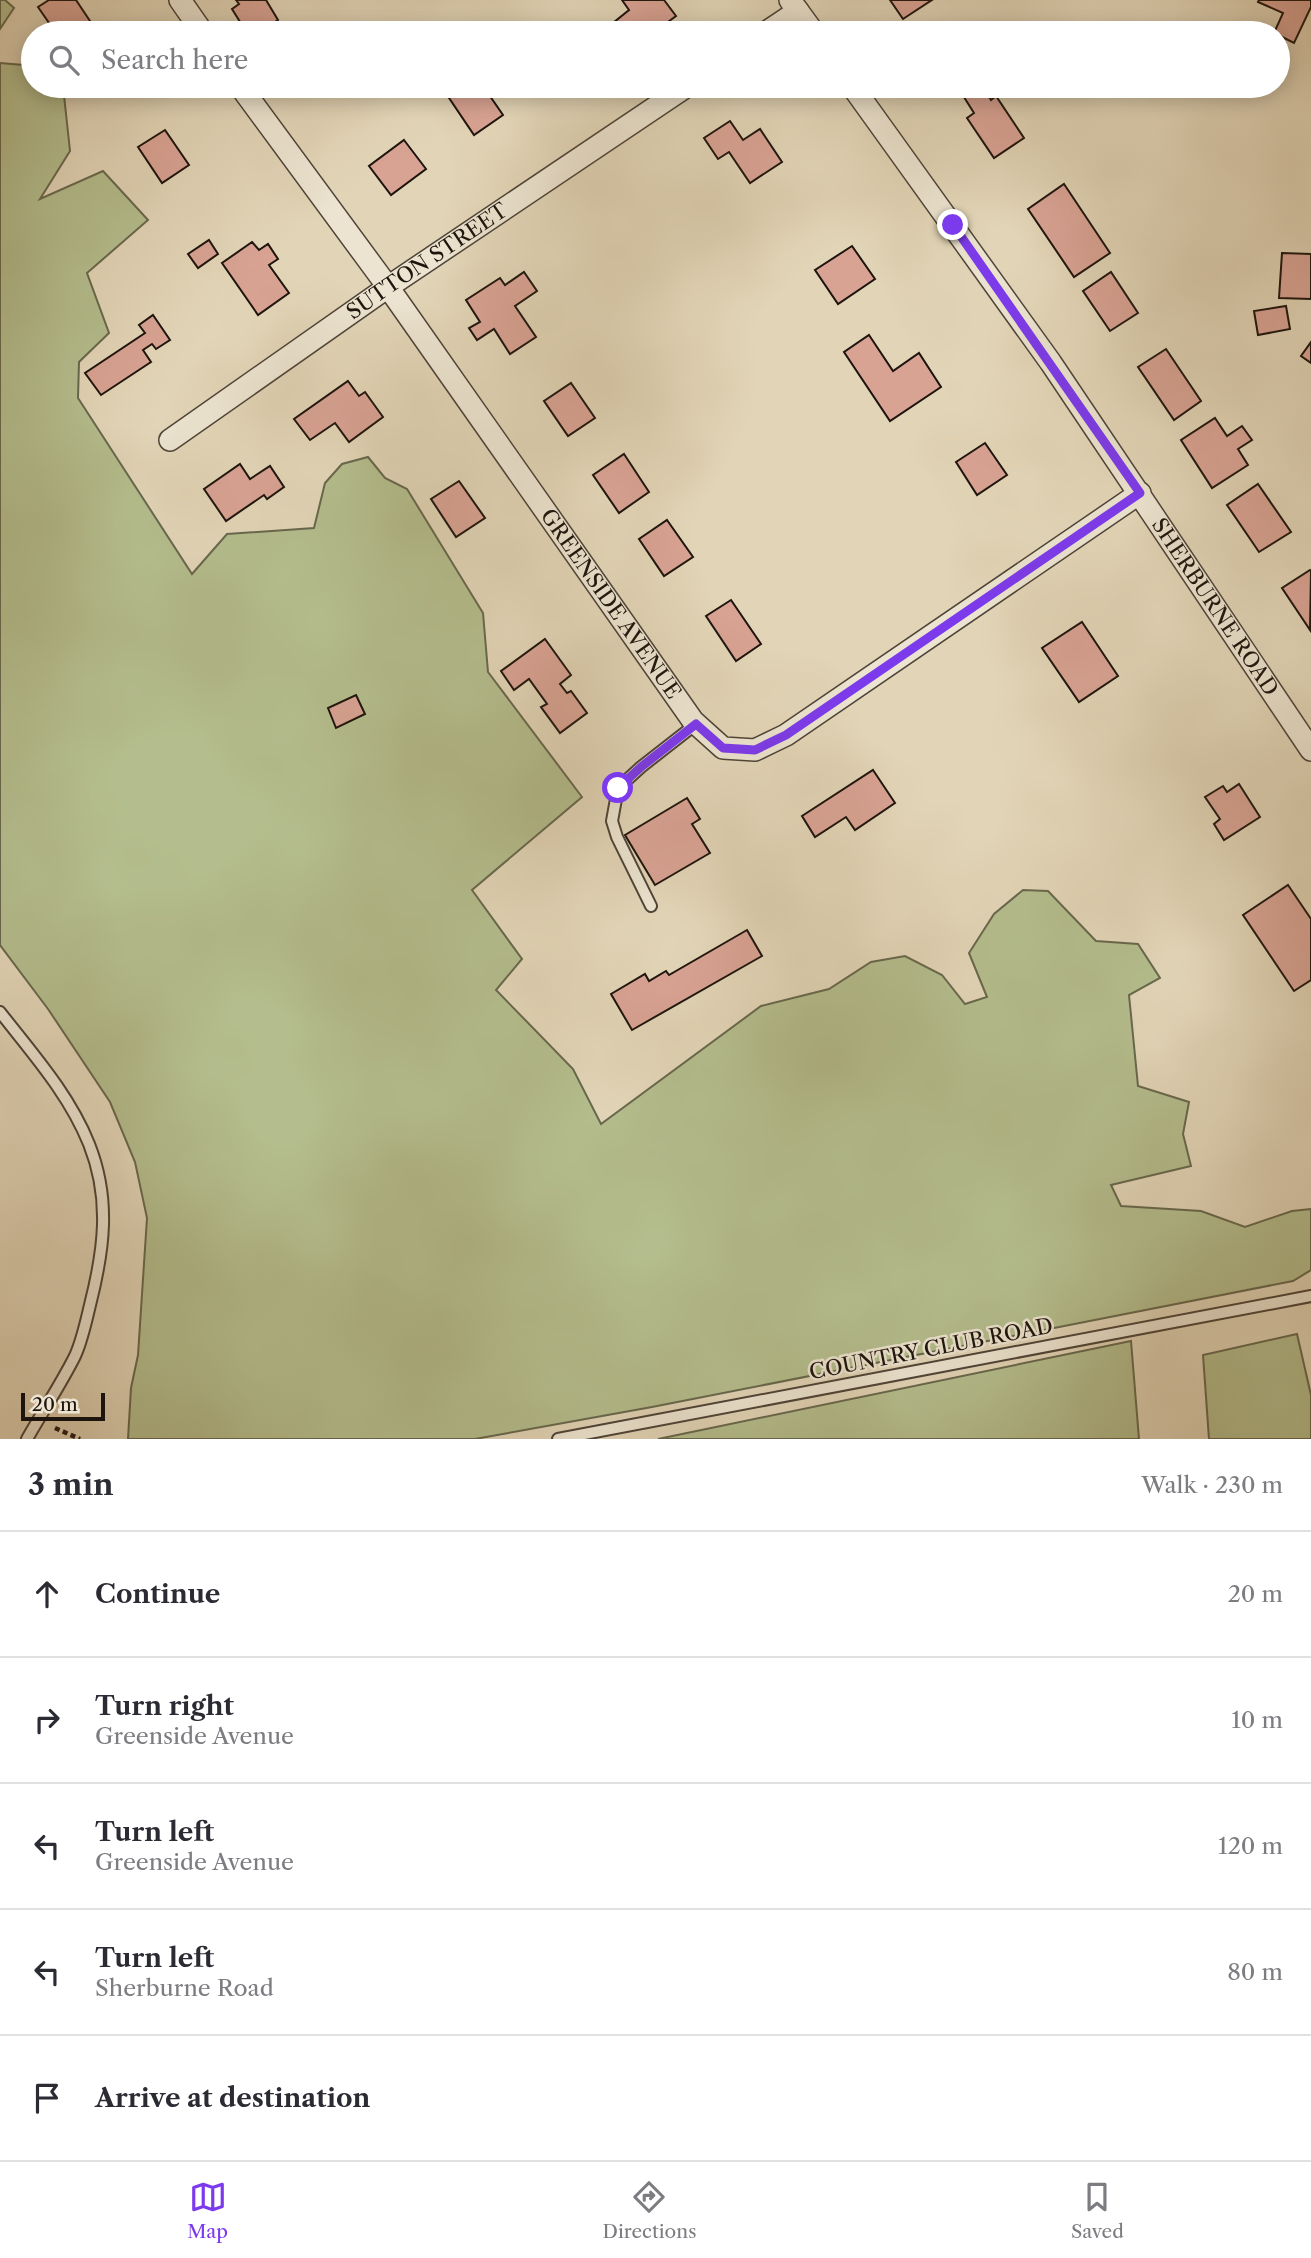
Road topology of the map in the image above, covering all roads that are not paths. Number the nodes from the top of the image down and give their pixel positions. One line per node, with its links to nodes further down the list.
1 (180, 0): 3 (street)
2 (794, 6): 4 (street); 5 (street)
3 (195, 21)
4 (778, 21)
5 (805, 21)
6 (249, 98): 9 (street, GREENSIDE AVENUE)
7 (669, 98): 9 (street, SUTTON STREET)
8 (861, 98): 11 (street, SHERBURNE ROAD)
9 (388, 287): 10 (street, SUTTON STREET); 12 (street, GREENSIDE AVENUE)
10 (170, 440)
11 (1140, 493): 12 (street, GREENSIDE AVENUE); 13 (street, SHERBURNE ROAD)
12 (696, 724): 14 (lane)
13 (1311, 750)
14 (651, 906)
15 (0, 1012): 17 (lane)
16 (1311, 1296): 18 (lane, COUNTRY CLUB ROAD)
17 (27, 1439)
18 (558, 1439)

